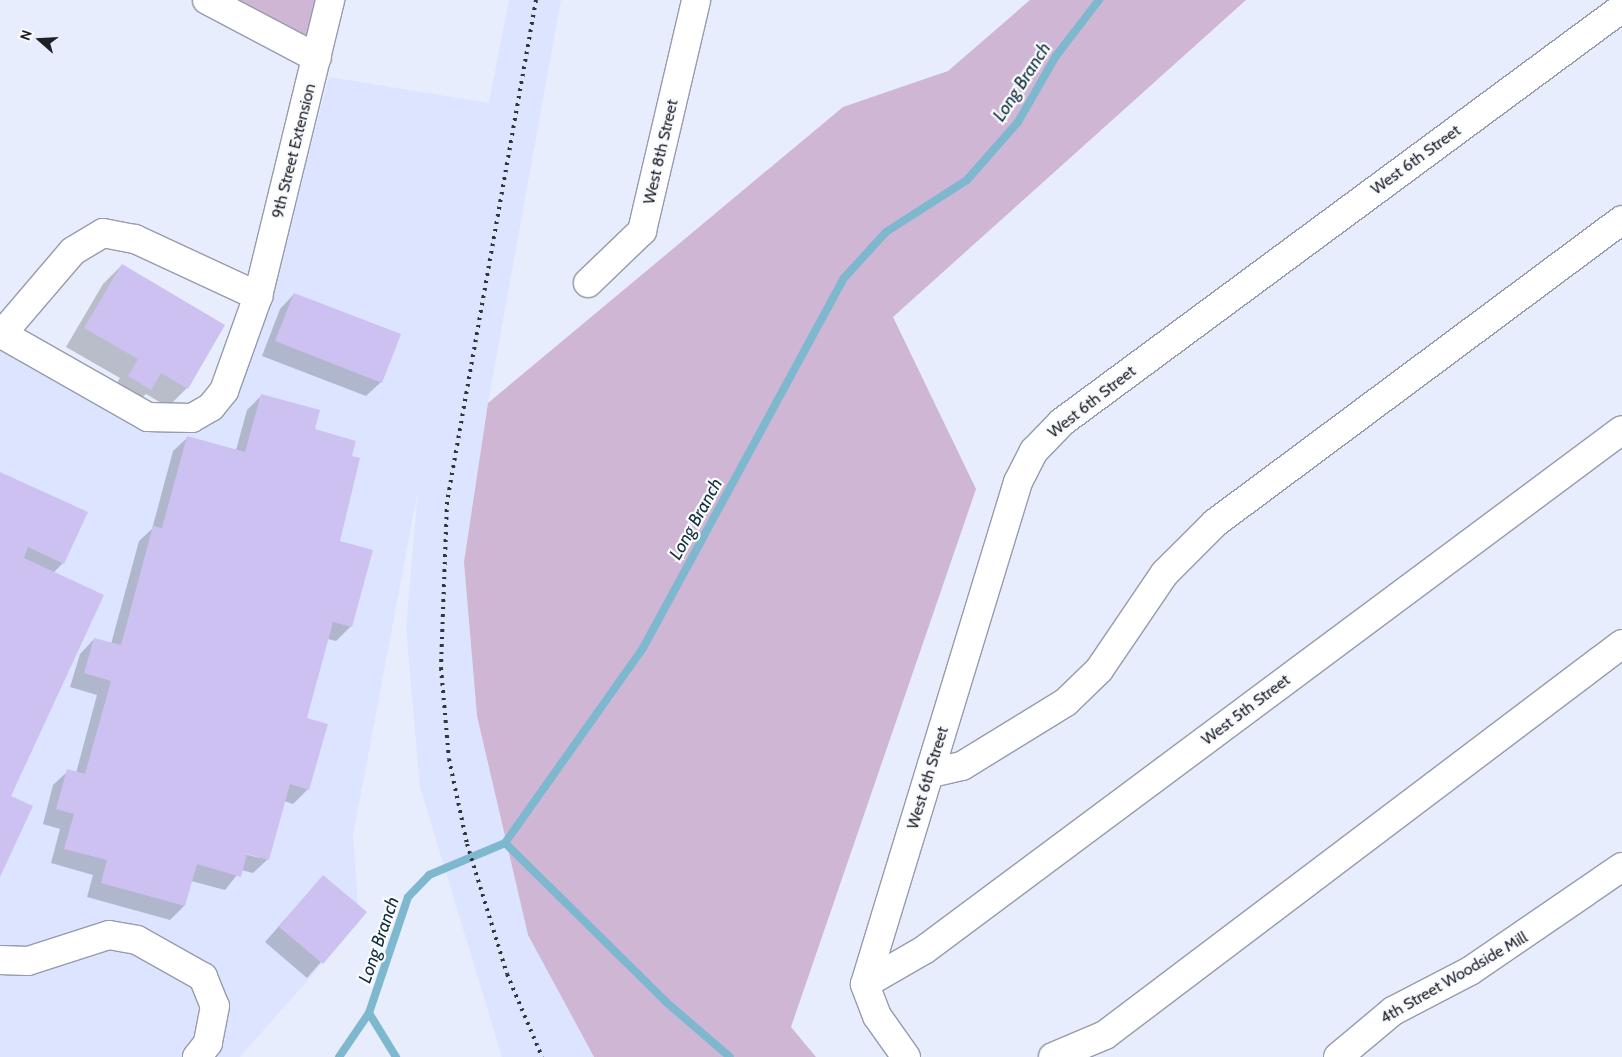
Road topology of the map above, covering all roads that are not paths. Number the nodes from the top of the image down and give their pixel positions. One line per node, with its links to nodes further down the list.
1 (207, 0): 5 (street)
2 (330, 0): 5 (street, 9th Street Extension)
3 (696, 0): 7 (street, West 8th Street)
4 (1622, 8): 12 (street, West 6th Street)
5 (317, 58): 8 (street, 9th Street Extension)
6 (1622, 220): 12 (street)
7 (588, 283)
8 (258, 296): 9 (street); 9 (street, 9th Street Extension)
9 (1, 334)
10 (1622, 430): 15 (street, West 5th Street)
11 (1622, 644): 19 (street)
12 (931, 772): 15 (street, West 6th Street)
13 (1622, 867): 16 (street, 4th Street Woodside Mill)
14 (0, 960): 17 (street)
15 (865, 984): 18 (street)
16 (1352, 1051)
17 (197, 1057)
18 (906, 1057)
19 (1053, 1057)

